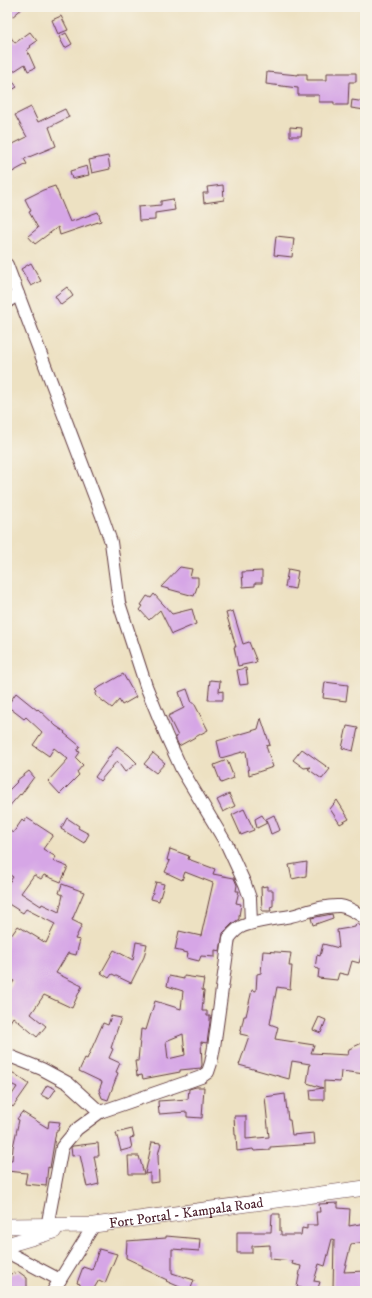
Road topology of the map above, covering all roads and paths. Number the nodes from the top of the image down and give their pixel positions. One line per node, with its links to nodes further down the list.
1 (7, 265): 2 (street)
2 (18, 294): 3 (street); 5 (street)
3 (7, 302)
4 (365, 918): 5 (street)
5 (251, 923): 7 (street)
6 (7, 1056): 7 (street)
7 (100, 1112): 12 (street)
8 (365, 1188): 10 (main road, Fort Portal - Kampala Road)
9 (72, 1225): 10 (main road, Fort Portal - Kampala Road); 12 (main road, Fort Portal - Kampala Road); 13 (main road)
10 (94, 1225): 15 (street)
11 (7, 1226): 12 (main road, Fort Portal - Kampala Road)
12 (47, 1227)
13 (7, 1245)
14 (7, 1252): 15 (street)
15 (60, 1280): 16 (street)
16 (54, 1291)

